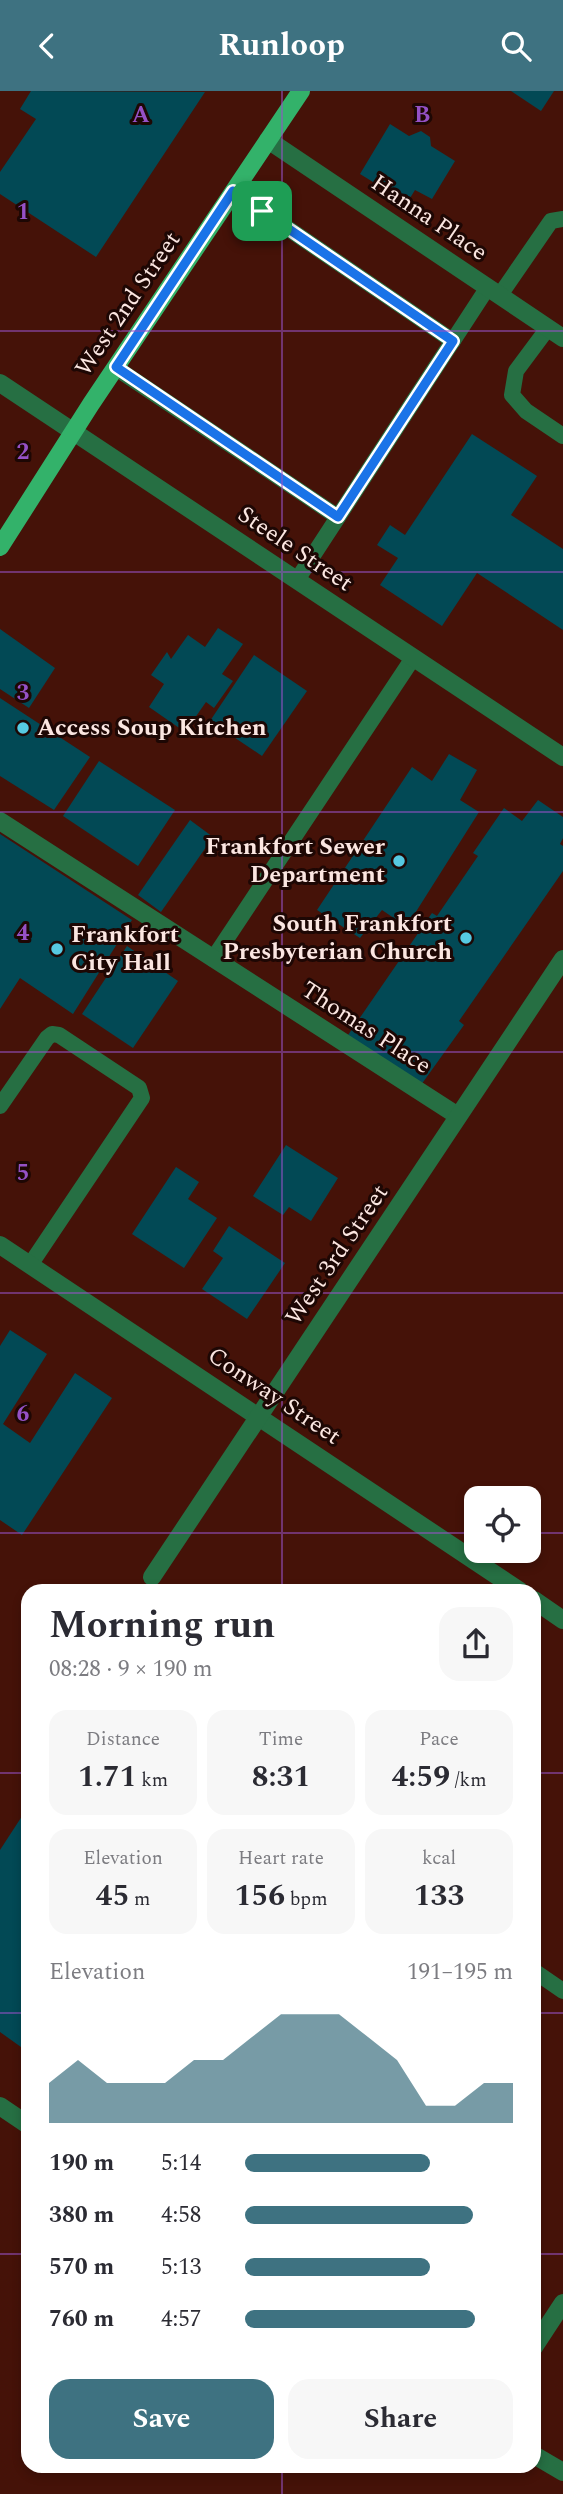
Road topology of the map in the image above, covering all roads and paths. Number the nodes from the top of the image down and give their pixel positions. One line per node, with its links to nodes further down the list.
1 (301, 91): 2 (main road, West 2nd Street)
2 (268, 140): 3 (main road, West 2nd Street); 5 (street, Hanna Place)
3 (233, 191): 7 (lane); 8 (main road, West 2nd Street)
4 (563, 219): 5 (lane)
5 (494, 291): 6 (street, Hanna Place); 7 (lane)
6 (555, 333): 11 (lane)
7 (453, 341): 12 (lane)
8 (116, 367): 10 (main road, West 2nd Street); 12 (lane)
9 (0, 383): 10 (street, Steele Street)
10 (73, 431): 13 (main road, West 2nd Street); 14 (street, Steele Street)
11 (563, 436)
12 (338, 517): 14 (lane)
13 (0, 547)
14 (297, 580): 15 (street, Steele Street)
15 (413, 658): 16 (street, Steele Street); 18 (lane)
16 (563, 757)
17 (0, 821): 18 (street, Thomas Place)
18 (214, 959): 21 (street, Thomas Place)
19 (563, 959): 21 (street, West 3rd Street)
20 (0, 1106): 23 (lane)
21 (458, 1117): 24 (street, West 3rd Street)
22 (0, 1245): 23 (street, Conway Street)
23 (30, 1265): 24 (street, Conway Street)
24 (260, 1416): 25 (street, West 3rd Street); 26 (street, Conway Street)
25 (149, 1584)
26 (510, 1584)
27 (541, 1605): 28 (street)
28 (563, 1620)
29 (541, 1976): 30 (lane)
30 (563, 1990)
31 (0, 2106): 32 (street)
32 (21, 2120)
33 (563, 2303): 34 (street)
34 (541, 2336)
35 (541, 2459): 36 (street)
36 (563, 2472)

